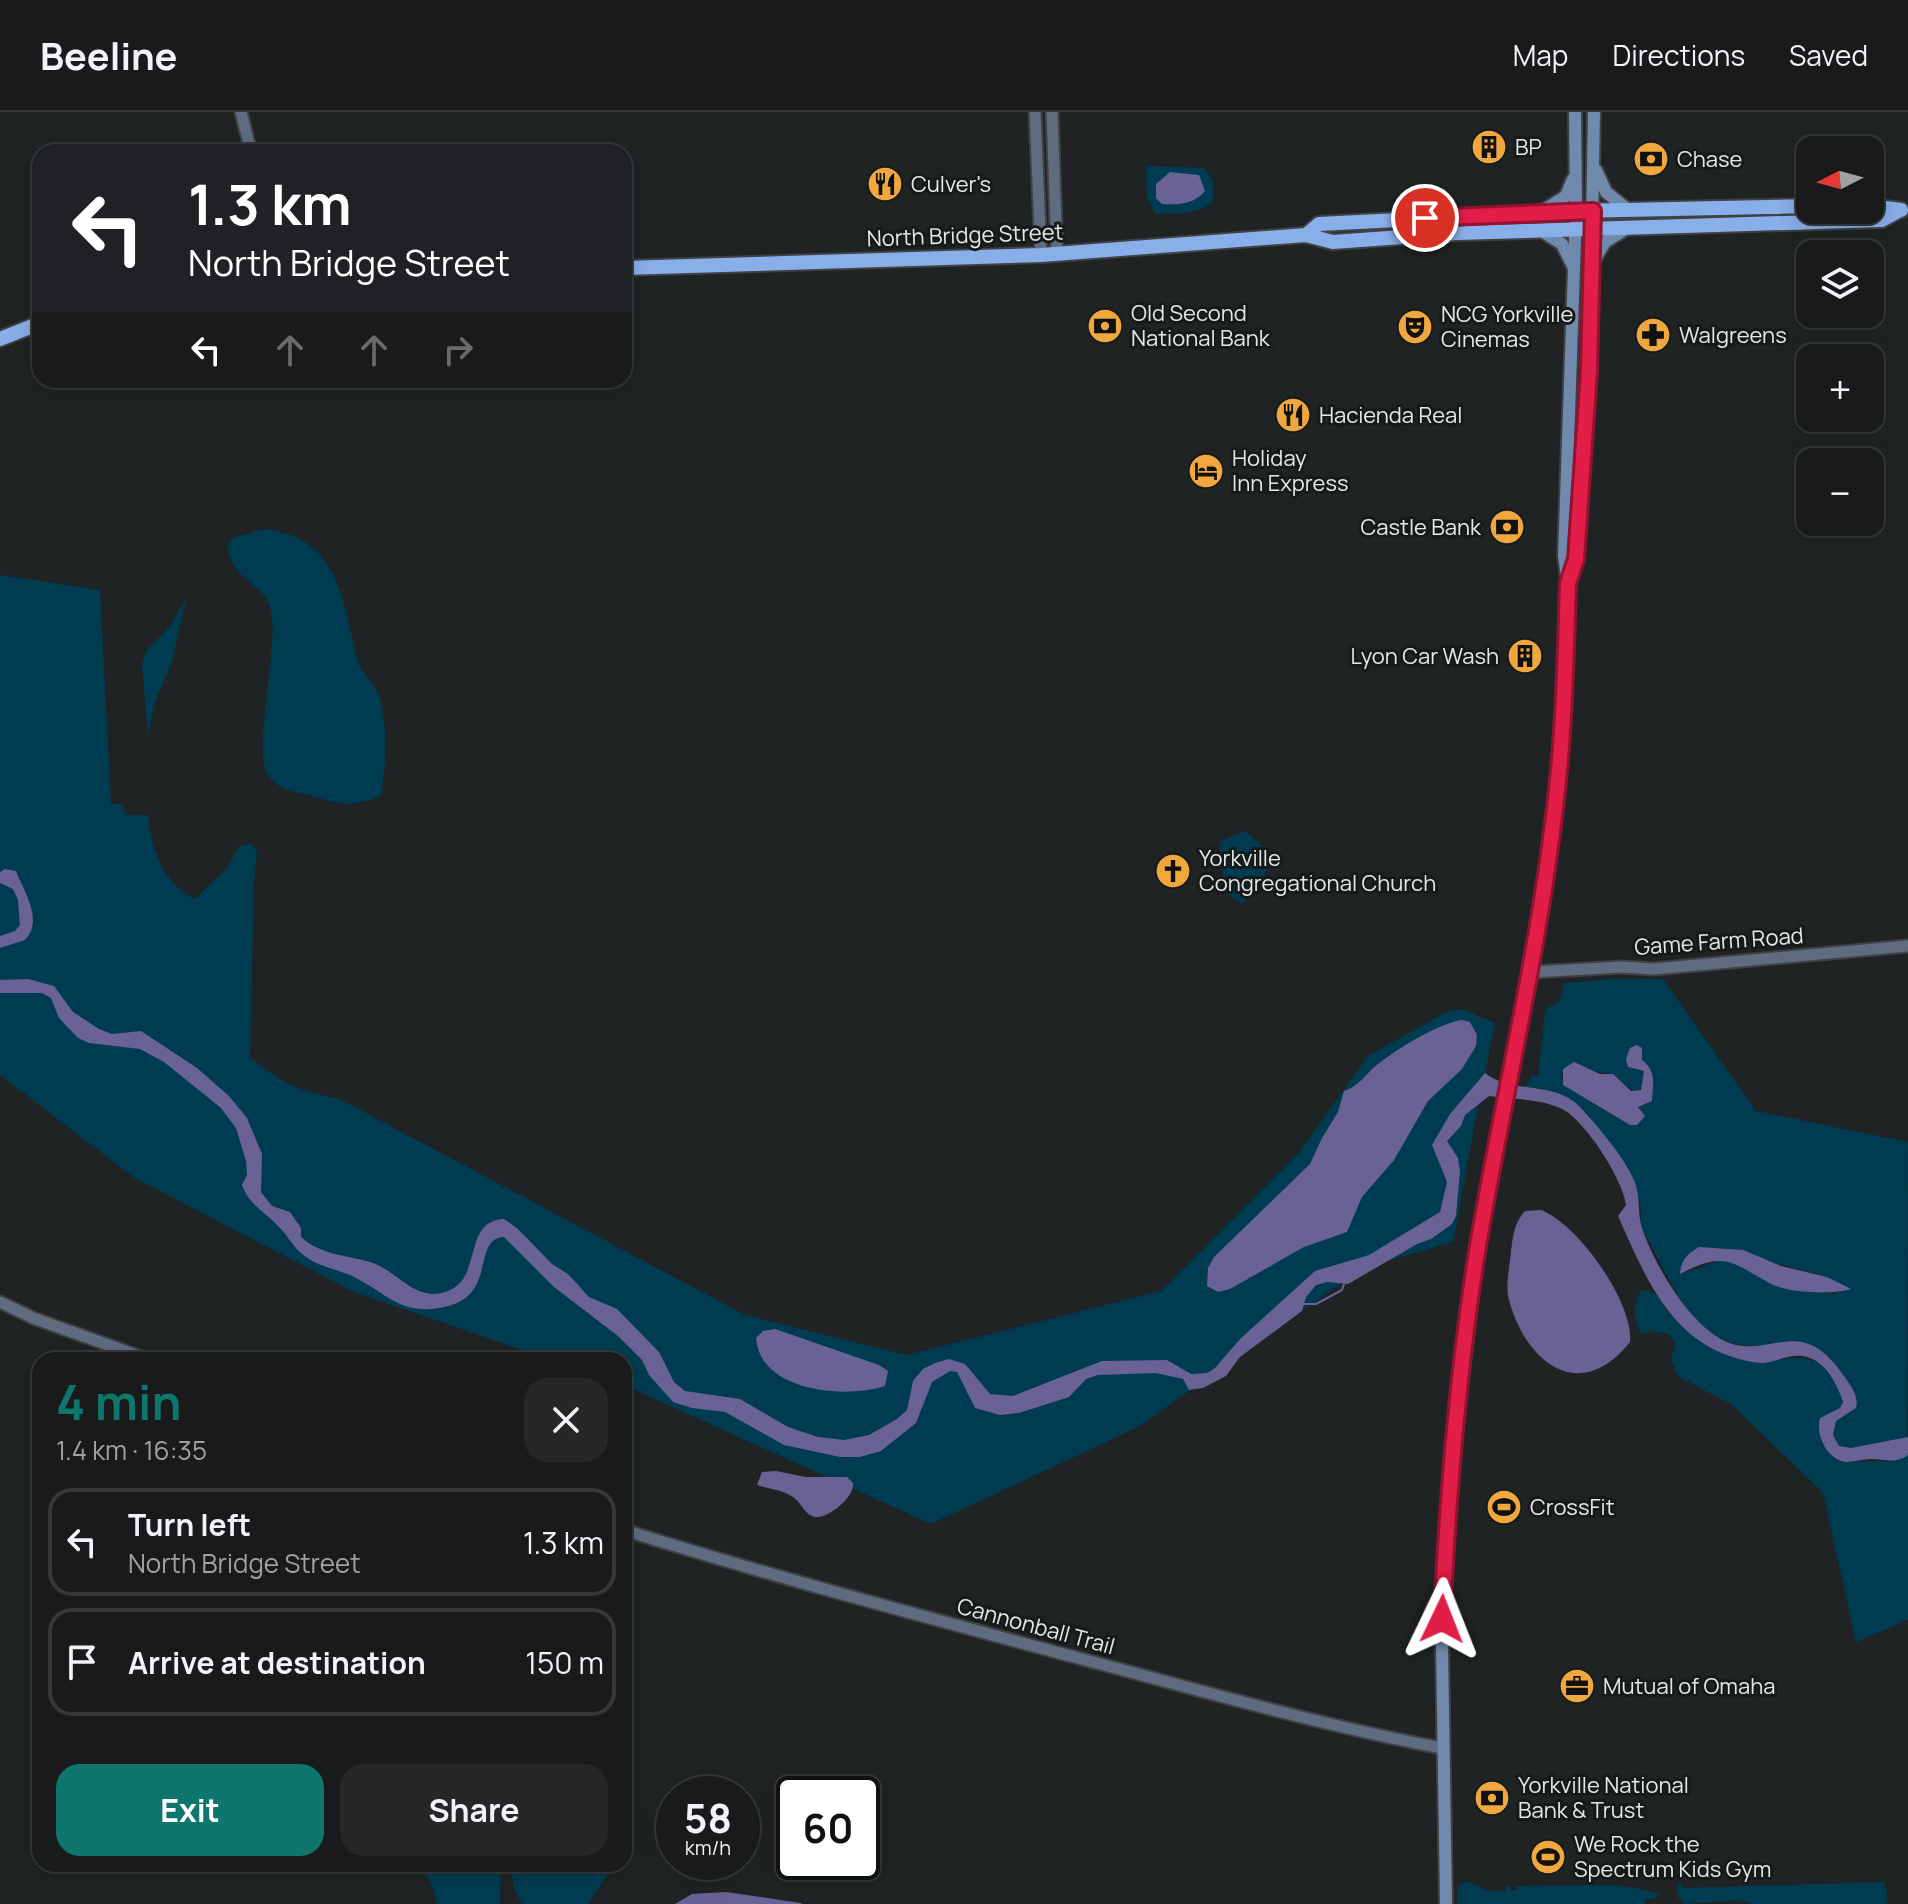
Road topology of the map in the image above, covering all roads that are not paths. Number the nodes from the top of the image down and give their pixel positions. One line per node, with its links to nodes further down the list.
1 (241, 112): 6 (main road)
2 (1035, 112): 22 (main road)
3 (1052, 112): 21 (main road)
4 (1575, 112): 8 (main road)
5 (1594, 112): 7 (main road)
6 (249, 144)
7 (1594, 165): 11 (main road); 14 (main road)
8 (1576, 168): 13 (main road); 15 (main road)
9 (1796, 206): 11 (highway, North Bridge Street)
10 (1884, 208): 12 (highway, North Bridge Street)
11 (1628, 210): 14 (highway, North Bridge Street)
12 (1904, 210): 16 (highway, North Bridge Street)
13 (1576, 211): 14 (highway, North Bridge Street); 15 (highway, North Bridge Street); 18 (main road)
14 (1593, 211): 17 (main road)
15 (1541, 212): 20 (highway, North Bridge Street)
16 (1629, 227): 17 (highway, North Bridge Street); 23 (main road)
17 (1593, 228): 18 (highway, North Bridge Street); 23 (main road)
18 (1576, 229): 19 (highway, North Bridge Street); 25 (main road)
19 (1540, 230): 20 (highway, North Bridge Street); 25 (main road)
20 (1306, 235): 21 (highway, North Bridge Street)
21 (1057, 254): 22 (highway, North Bridge Street)
22 (1041, 255): 24 (highway, North Bridge Street)
23 (1592, 262): 28 (main road)
24 (632, 268)
25 (1574, 270): 28 (main road)
26 (32, 326): 27 (highway)
27 (0, 339)
28 (1568, 583): 30 (main road)
29 (1908, 946): 30 (main road, Game Farm Road)
30 (1532, 972): 34 (main road)
31 (0, 1302): 32 (main road)
32 (128, 1352)
33 (632, 1532): 34 (main road, Cannonball Trail)
34 (1442, 1748): 35 (main road)
35 (1446, 1904)

